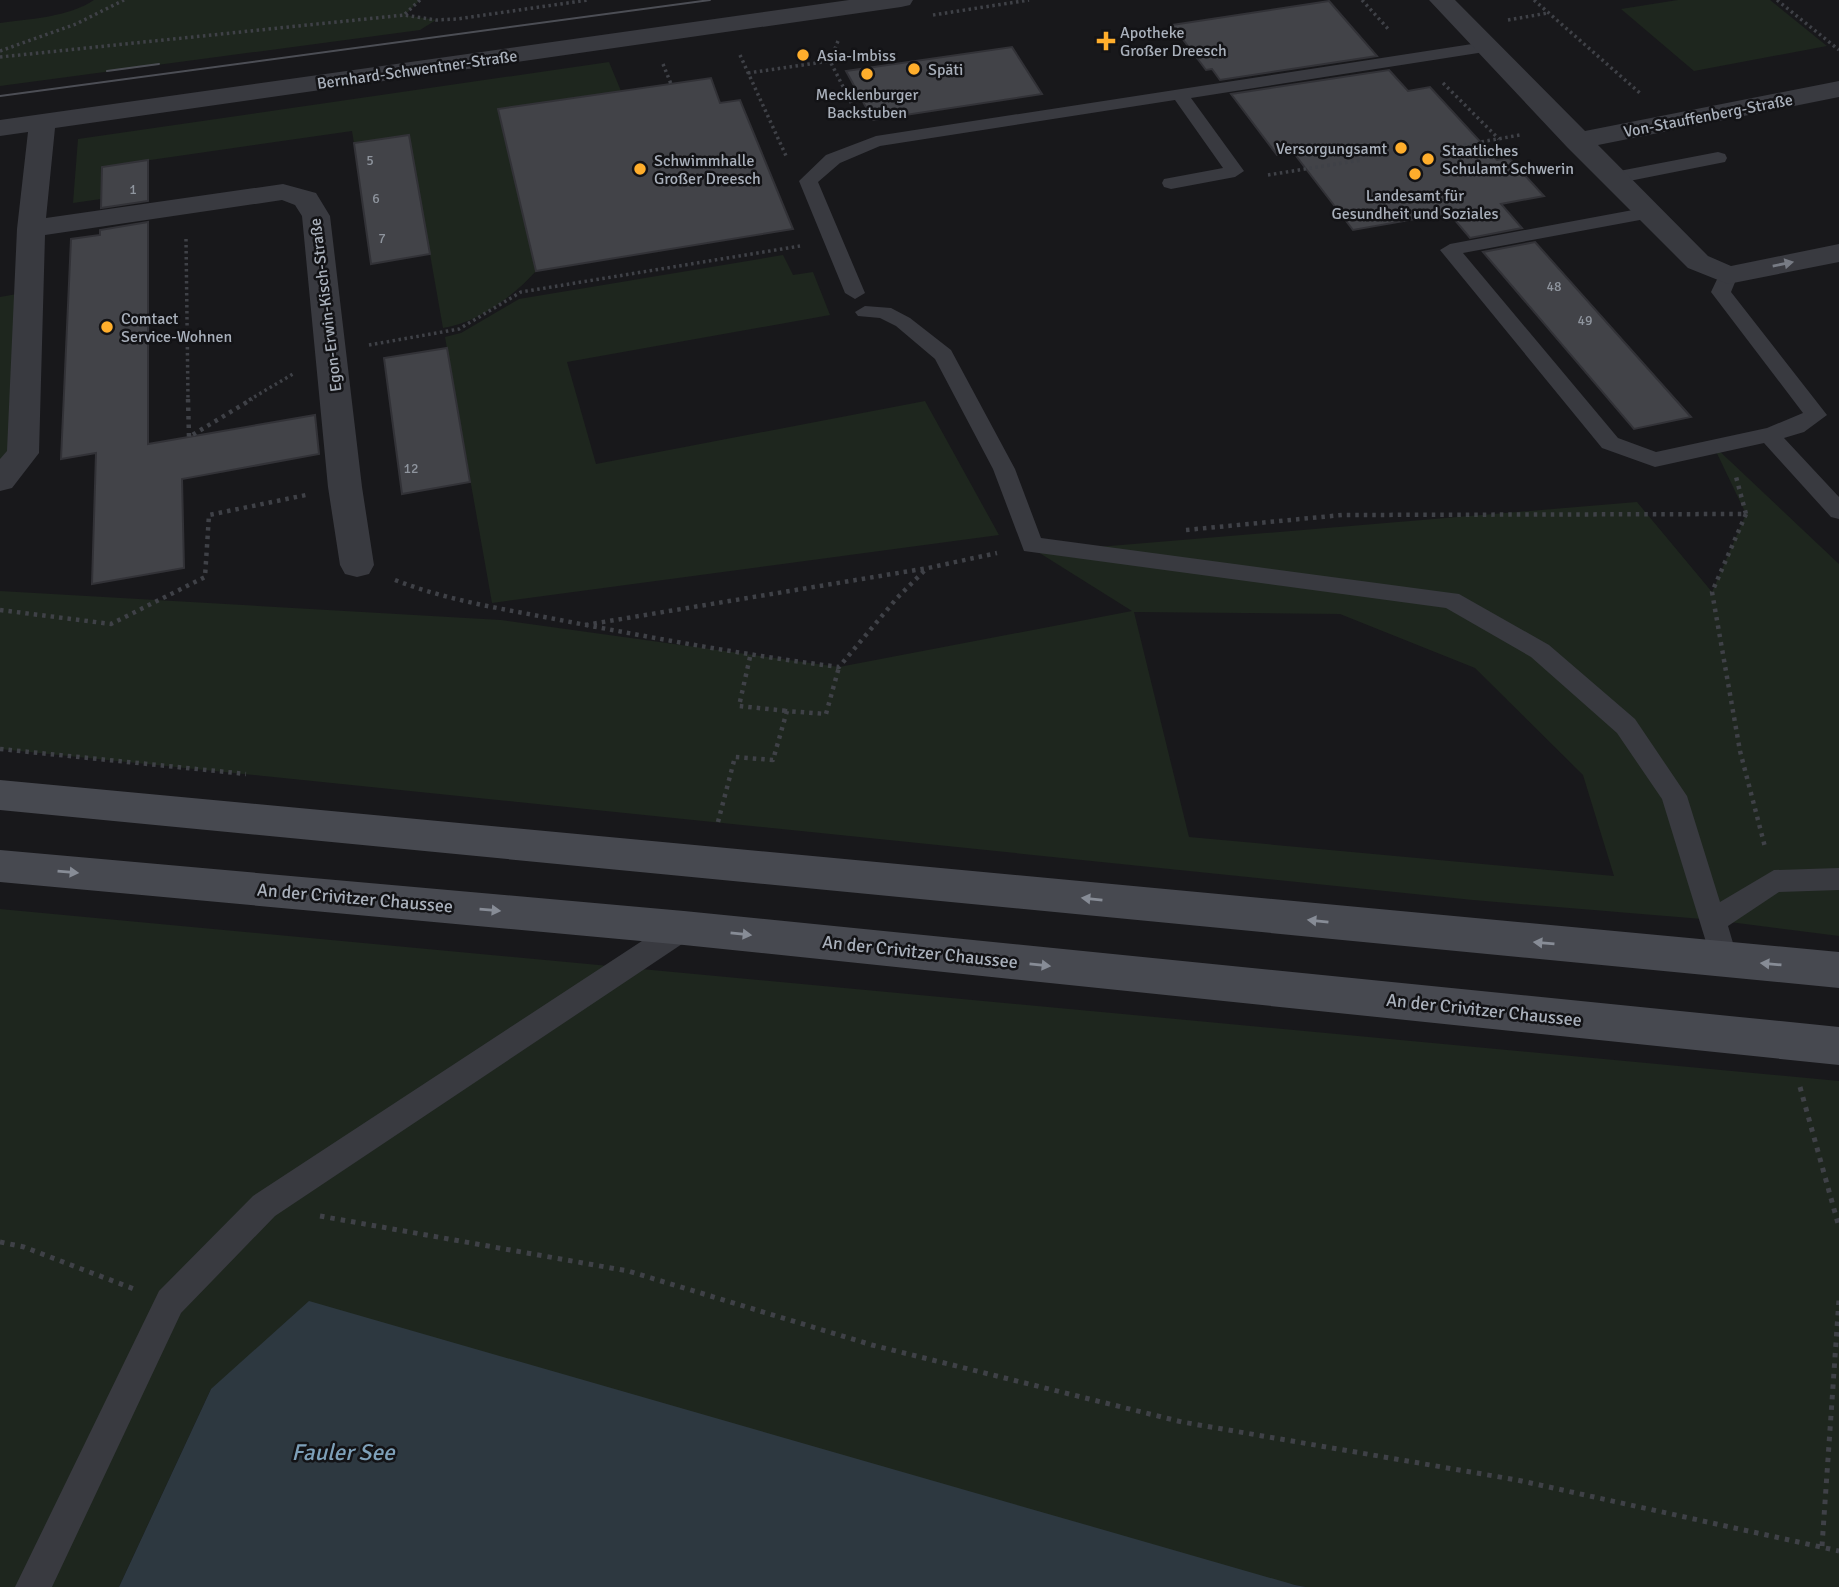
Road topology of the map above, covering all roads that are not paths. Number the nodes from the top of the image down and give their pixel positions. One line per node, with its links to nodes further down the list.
1 (901, 0): 6 (street, Bernhard-Schwentner-Straße)
2 (1441, 0): 3 (street)
3 (1485, 47): 5 (lane); 8 (street)
4 (1839, 89): 8 (street, Von-Stauffenberg-Straße)
5 (1179, 94): 11 (lane); 23 (lane)
6 (42, 122): 7 (street, Bernhard-Schwentner-Straße); 13 (street)
7 (0, 128)
8 (1570, 134): 10 (street)
9 (1718, 158): 10 (lane)
10 (1614, 178): 12 (street)
11 (1171, 183)
12 (1650, 213): 15 (street); 16 (lane)
13 (31, 229): 17 (street); 19 (street, Egon-Erwin-Kisch-Straße)
14 (1839, 253): 15 (street, one-way to 14)
15 (1728, 275): 16 (lane)
16 (1769, 435): 18 (lane)
17 (0, 480)
18 (1839, 511)
19 (357, 565)
20 (0, 795): 25 (street, one-way to 20)
21 (0, 866): 24 (street, An der Crivitzer Chaussee, one-way to 24)
22 (1839, 879): 23 (lane)
23 (1714, 920): 25 (lane)
24 (684, 928): 27 (street, An der Crivitzer Chaussee, one-way to 27); 28 (lane)
25 (1724, 960): 26 (street, one-way to 25)
26 (1839, 970)
27 (1839, 1046)
28 (33, 1587)

